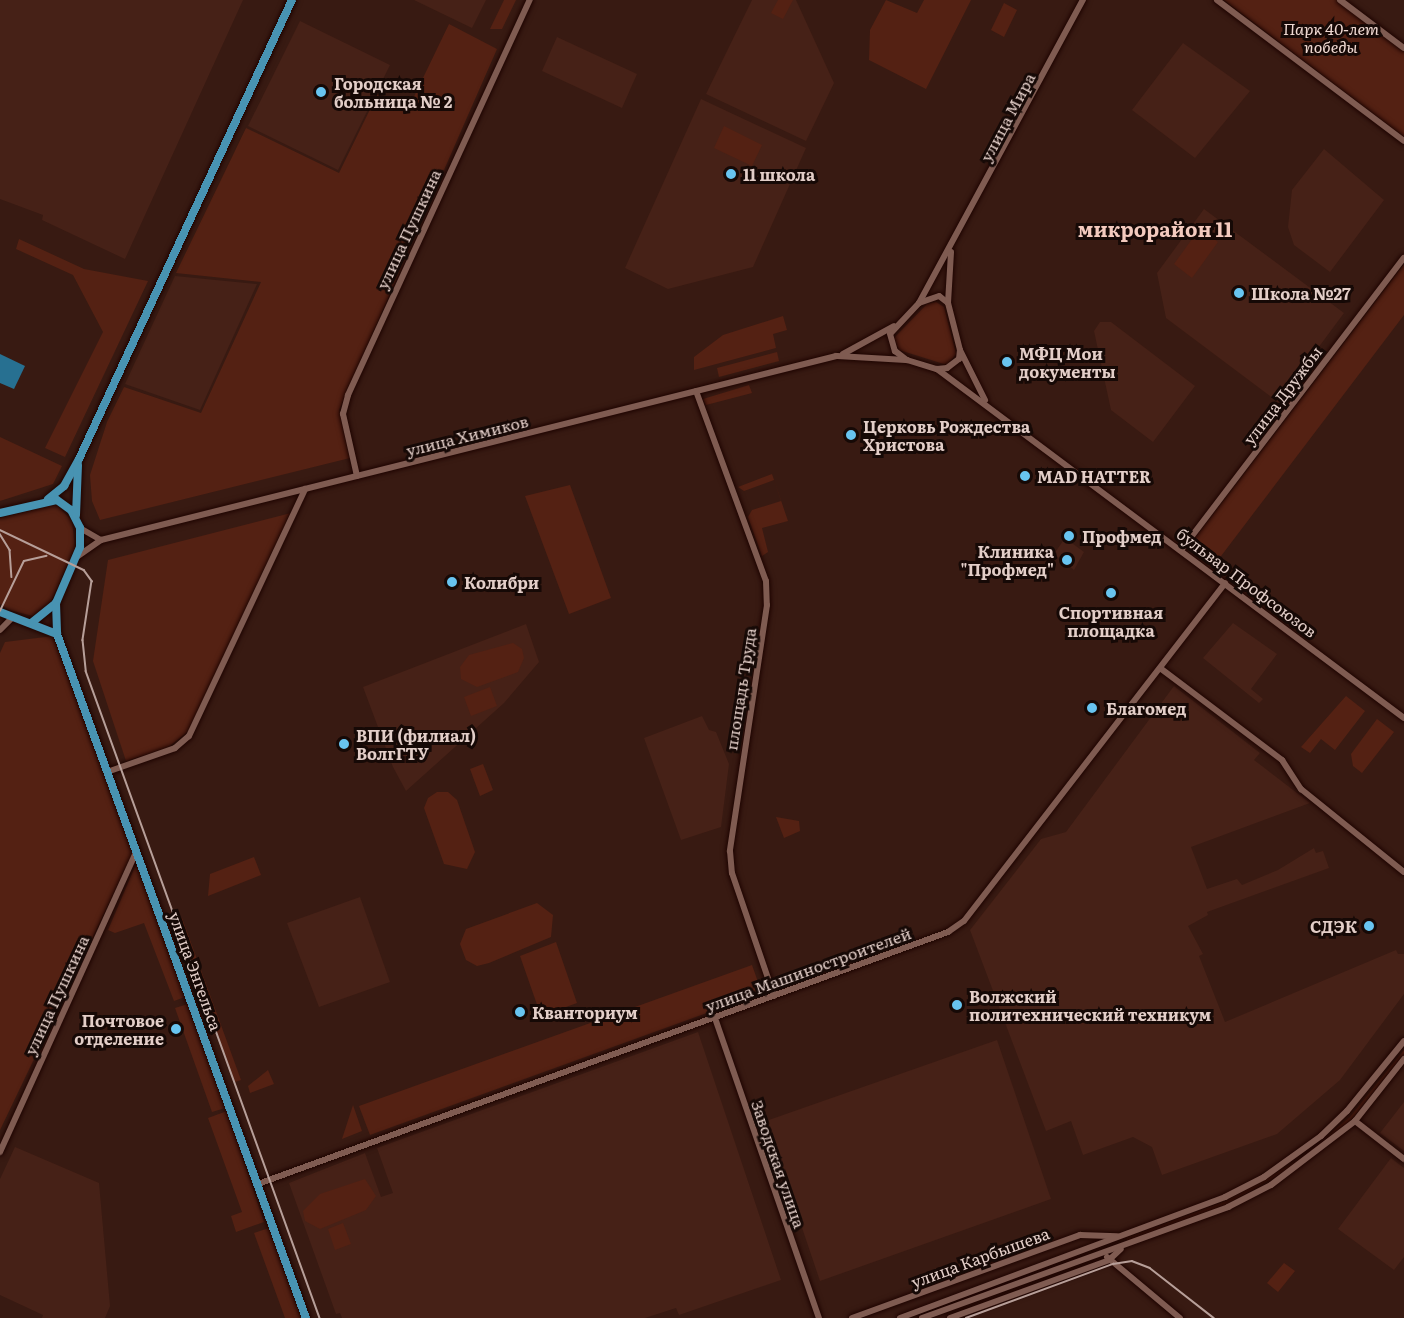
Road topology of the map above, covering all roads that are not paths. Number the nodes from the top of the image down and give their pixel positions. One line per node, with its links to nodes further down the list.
1 (292, 0): 19 (main road)
2 (530, 0): 20 (street, улица Пушкина)
3 (1083, 0): 8 (street, улица Мира)
4 (1217, 0): 7 (street)
5 (1340, 0): 6 (street)
6 (1404, 48)
7 (1404, 141)
8 (952, 246): 10 (street, улица Мира); 11 (street, улица Мира)
9 (1404, 258): 27 (street, улица Дружбы)
10 (919, 303): 11 (street); 12 (street)
11 (948, 303): 13 (street)
12 (897, 324): 14 (street, улица Химиков); 15 (street)
13 (960, 350): 16 (street); 18 (street, бульвар Профсоюзов)
14 (840, 355): 15 (street, улица Химиков); 17 (street, улица Химиков)
15 (907, 360): 16 (street)
16 (937, 369): 18 (street, бульвар Профсоюзов)
17 (696, 391): 20 (street, улица Химиков); 41 (street, площадь Труда)
18 (987, 403): 27 (street, бульвар Профсоюзов)
19 (79, 459): 22 (main road); 24 (main road)
20 (357, 476): 21 (street, улица Химиков)
21 (305, 489): 26 (street, улица Химиков); 38 (street)
22 (48, 499): 23 (main road); 24 (main road)
23 (0, 513)
24 (76, 517): 25 (main road)
25 (80, 528): 26 (street); 28 (main road)
26 (102, 540): 28 (street, улица Химиков)
27 (1182, 549): 29 (street, бульвар Профсоюзов)
28 (75, 560): 30 (main road)
29 (1225, 583): 36 (street, улица Машиностроителей); 37 (street, бульвар Профсоюзов)
30 (56, 603): 33 (main road); 35 (main road, улица Энгельса)
31 (0, 612): 32 (main road)
32 (12, 618): 33 (main road); 34 (street)
33 (31, 623): 35 (main road)
34 (0, 626)
35 (57, 634): 38 (main road, улица Энгельса)
36 (1160, 668): 40 (street); 41 (street, улица Машиностроителей)
37 (1404, 718)
38 (107, 772): 39 (main road, улица Энгельса)
39 (137, 851): 46 (street, улица Пушкина); 48 (main road, улица Энгельса)
40 (1404, 872)
41 (774, 996): 42 (street, улица Машиностроителей)
42 (715, 1018): 48 (street, улица Машиностроителей); 55 (street, Заводская улица)
43 (1404, 1041): 49 (street, улица Карбышева)
44 (1404, 1059): 45 (street)
45 (1355, 1121): 47 (street); 51 (street)
46 (0, 1152)
47 (1404, 1159)
48 (258, 1184): 54 (main road, улица Энгельса)
49 (1120, 1236): 50 (street, улица Карбышева); 56 (street, улица Карбышева)
50 (1099, 1245): 52 (street); 57 (street, улица Карбышева)
51 (1124, 1246): 52 (street); 53 (street)
52 (1103, 1253): 53 (street); 58 (street)
53 (1109, 1260): 59 (street); 60 (street)
54 (306, 1318)
55 (819, 1318)
56 (852, 1318)
57 (900, 1318)
58 (922, 1318)
59 (950, 1318)
60 (1180, 1318)

